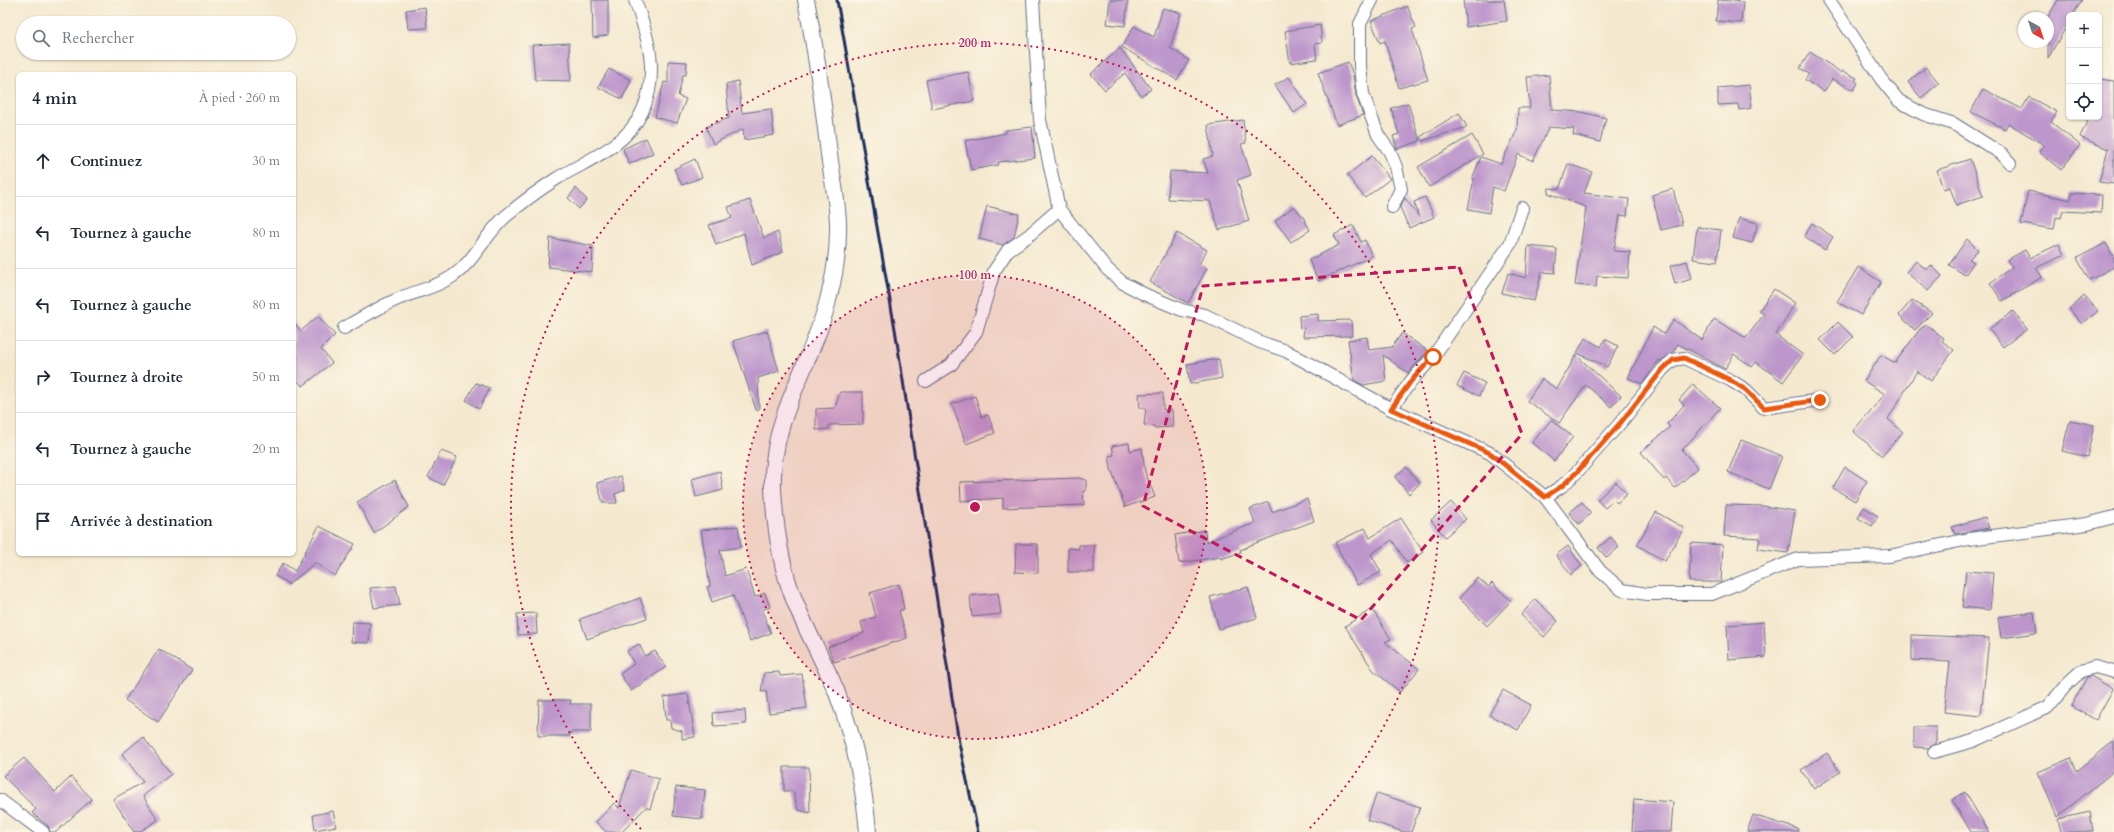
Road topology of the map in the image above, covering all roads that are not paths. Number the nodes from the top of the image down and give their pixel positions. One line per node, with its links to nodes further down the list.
1 (635, 0): 10 (street)
2 (806, 0): 20 (street)
3 (1033, 0): 9 (street)
4 (1372, 0): 7 (street)
5 (1829, 0): 6 (street)
6 (2010, 163)
7 (1392, 207)
8 (1522, 208): 13 (street)
9 (1059, 209): 11 (street); 13 (street)
10 (344, 328)
11 (926, 381)
12 (1820, 400): 14 (street)
13 (1391, 409): 14 (street)
14 (1545, 497): 15 (street)
15 (2114, 517)
16 (2114, 672): 17 (street)
17 (1934, 752)
18 (0, 800): 19 (street)
19 (43, 832)
20 (868, 832)

